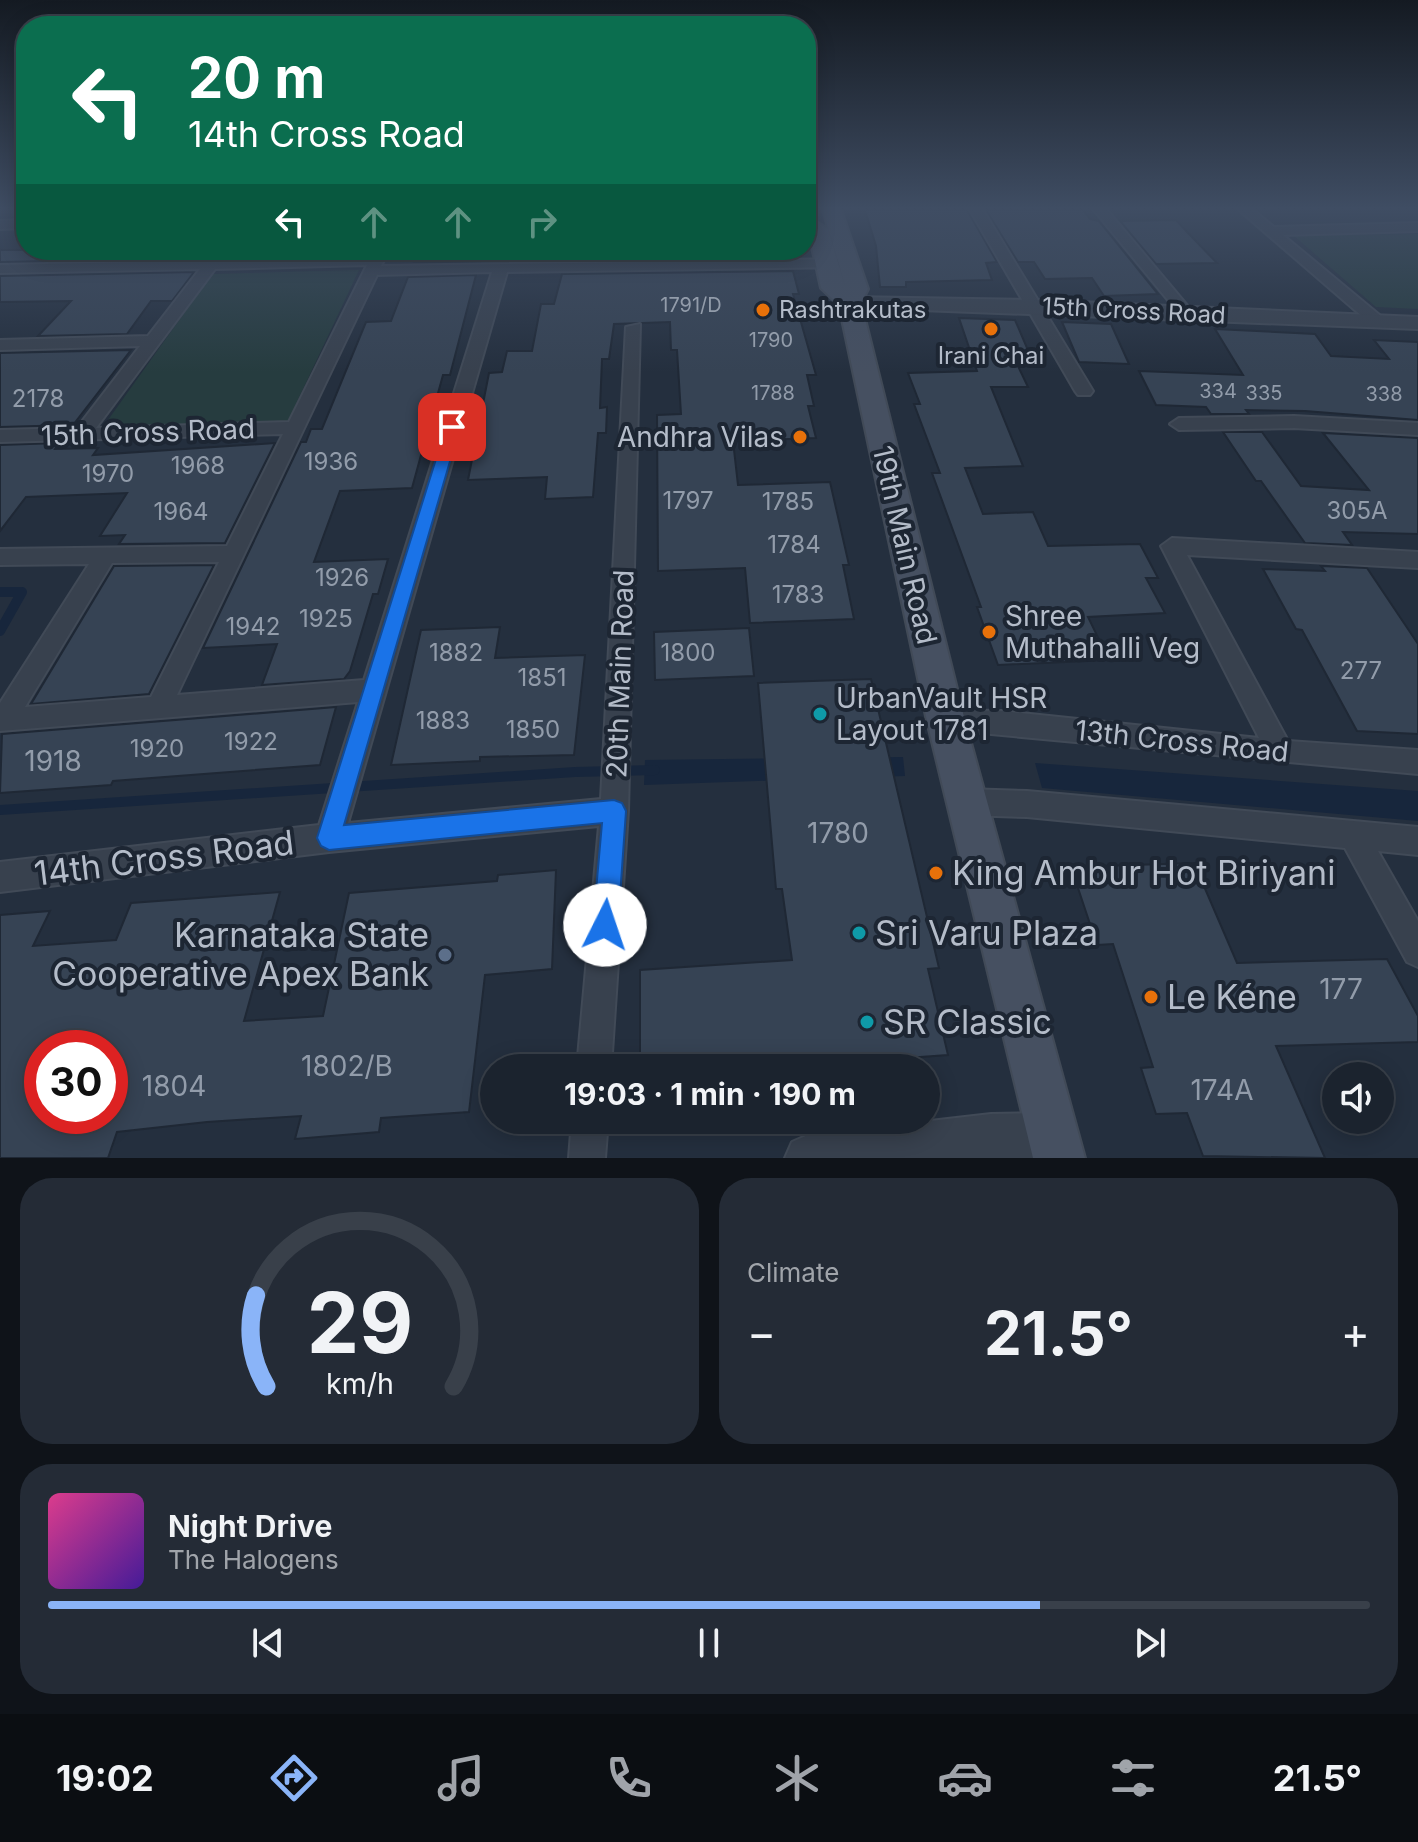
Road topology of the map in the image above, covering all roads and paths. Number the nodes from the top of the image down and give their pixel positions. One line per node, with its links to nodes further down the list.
1 (209, 264): 12 (street)
2 (211, 264): 19 (street)
3 (376, 264): 23 (street)
4 (431, 264): 11 (street)
5 (758, 264): 11 (street)
6 (826, 264): 13 (main road, 19th Main Road)
7 (849, 264): 13 (main road, 19th Main Road)
8 (1009, 264): 14 (street)
9 (1145, 264): 15 (street)
10 (1309, 264): 16 (street)
11 (501, 268): 31 (street)
12 (0, 269)
13 (850, 303): 14 (street, 15th Cross Road); 36 (main road, 19th Main Road)
14 (1034, 306): 15 (street, 15th Cross Road); 21 (street)
15 (1186, 313): 16 (street, 15th Cross Road)
16 (1377, 321): 17 (street, 15th Cross Road)
17 (1418, 323)
18 (634, 327): 37 (street, 20th Main Road)
19 (153, 341): 20 (street); 25 (street)
20 (0, 345)
21 (1084, 391)
22 (1179, 424): 24 (street)
23 (296, 428): 25 (street, 15th Cross Road); 27 (street)
24 (1418, 429)
25 (82, 434): 26 (street, 15th Cross Road)
26 (0, 436)
27 (235, 554): 28 (street); 32 (street)
28 (106, 555): 29 (street); 33 (street)
29 (0, 557)
30 (1418, 560): 34 (street)
31 (372, 690): 32 (street); 39 (street)
32 (158, 709): 33 (street)
33 (2, 719)
34 (1280, 752): 35 (street, 13th Cross Road); 36 (street, 13th Cross Road)
35 (1418, 762)
36 (957, 766): 38 (street); 45 (main road, 19th Main Road)
37 (614, 811): 39 (street, 14th Cross Road); 43 (street, 20th Main Road)
38 (1353, 835): 40 (street); 42 (street)
39 (329, 838): 41 (street, 14th Cross Road)
40 (1418, 841)
41 (0, 877)
42 (1418, 951)
43 (595, 1054)
44 (589, 1134): 46 (street)
45 (1056, 1147): 47 (street)
46 (587, 1158)
47 (808, 1158)

